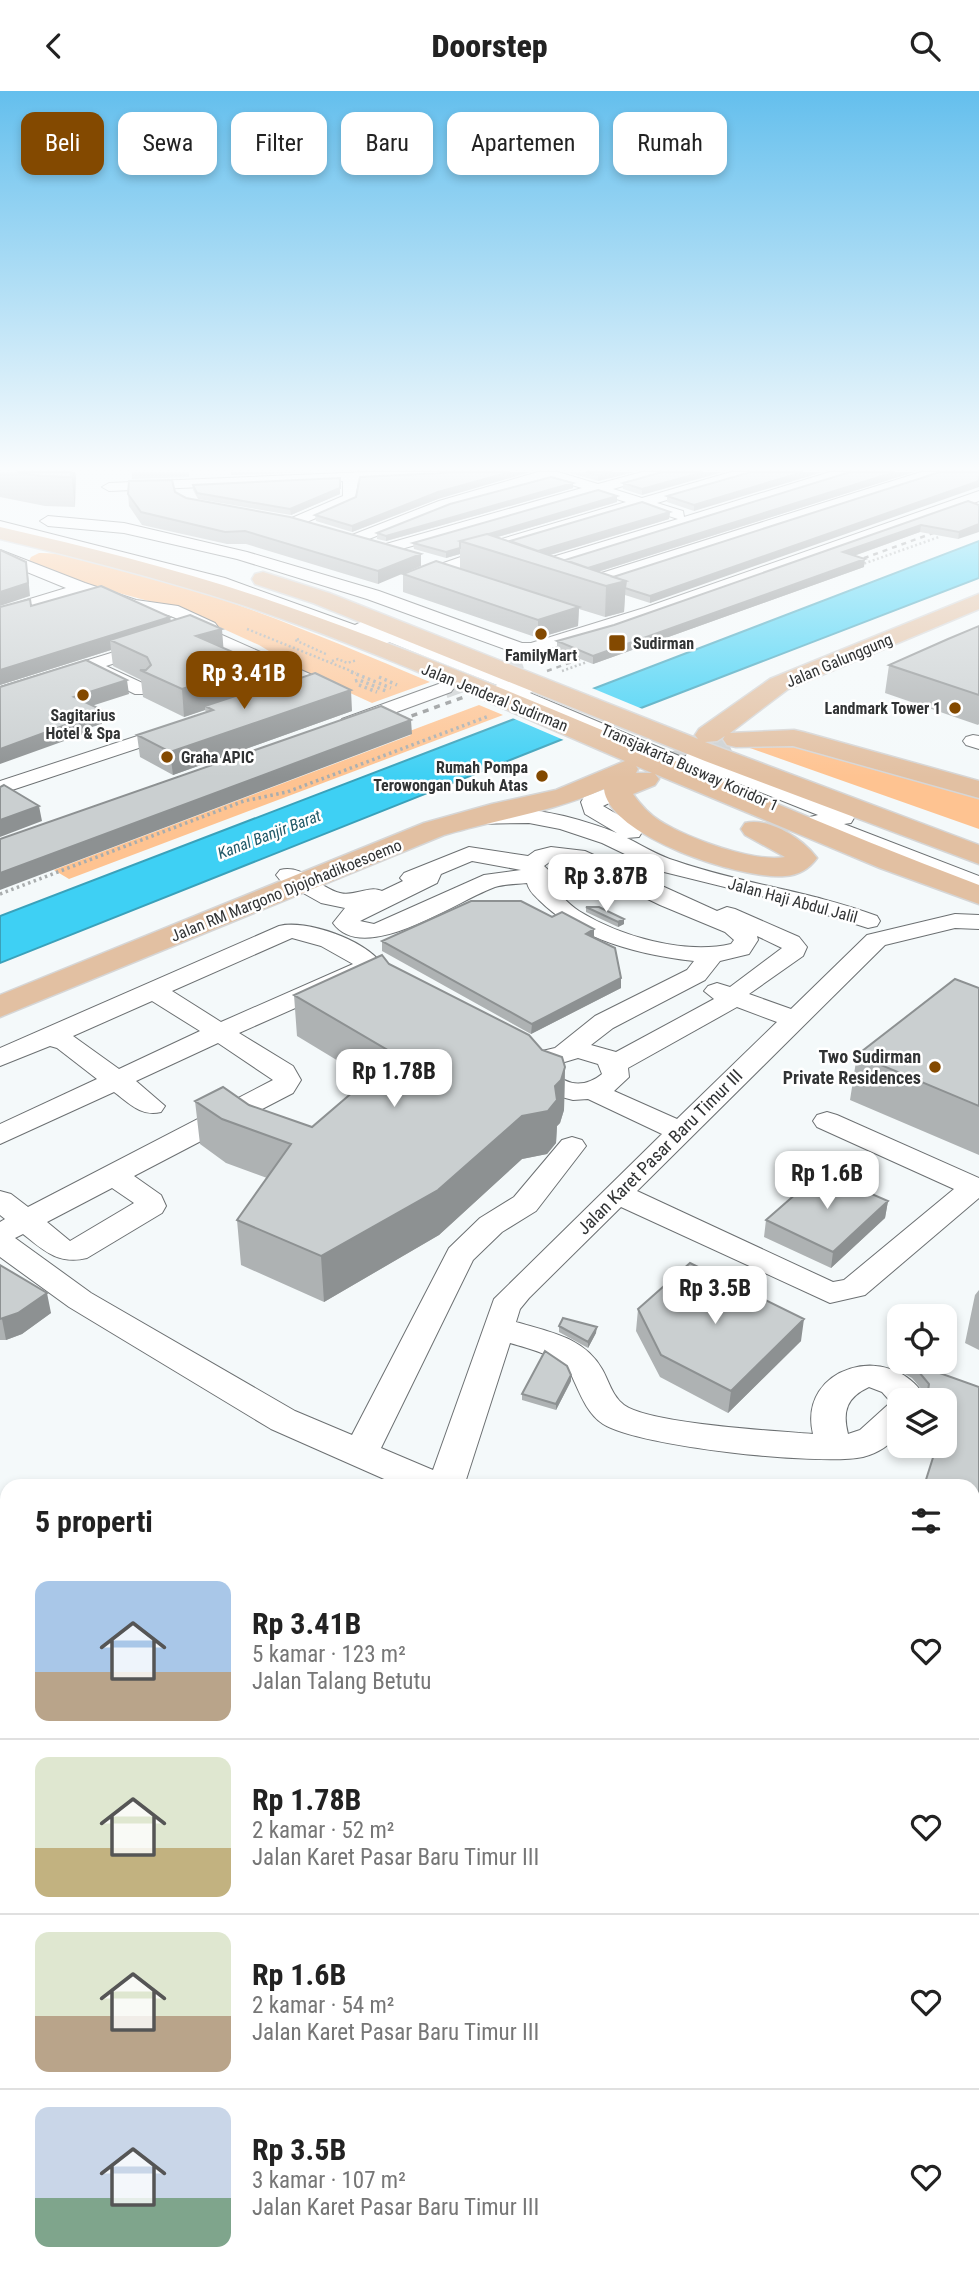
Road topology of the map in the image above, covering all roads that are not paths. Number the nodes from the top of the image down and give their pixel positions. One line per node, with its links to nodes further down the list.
1 (44, 574): 16 (street)
2 (163, 574): 42 (main road, Jalan Jenderal Sudirman)
3 (190, 574): 56 (street, Transjakarta Busway Koridor 1)
4 (211, 574): 50 (street, Transjakarta Busway Koridor 1)
5 (245, 574): 48 (main road, Jalan Jenderal Sudirman)
6 (305, 574): 15 (street)
7 (356, 574): 15 (street)
8 (410, 574): 17 (street)
9 (450, 574): 13 (street)
10 (540, 574): 14 (street)
11 (600, 574): 14 (street)
12 (758, 574): 22 (street)
13 (460, 579)
14 (562, 583): 18 (street)
15 (339, 584): 17 (street)
16 (83, 589): 21 (street); 23 (street)
17 (373, 595): 26 (street)
18 (602, 595)
19 (979, 601): 39 (main road, Jalan Galunggung)
20 (626, 603): 22 (street)
21 (136, 605): 27 (street); 29 (street)
22 (650, 612): 26 (street)
23 (0, 614)
24 (979, 614): 36 (main road, Jalan Galunggung)
25 (574, 616): 26 (street)
26 (607, 627)
27 (197, 631): 28 (street); 29 (street)
28 (88, 664): 32 (street); 33 (street)
29 (278, 667): 30 (street)
30 (314, 683): 34 (street); 35 (street)
31 (444, 688): 35 (street)
32 (142, 690)
33 (0, 693)
34 (282, 693)
35 (381, 698): 38 (street)
36 (792, 702): 39 (main road, Jalan Galunggung); 40 (main road, Jalan Galunggung)
37 (198, 722): 44 (street)
38 (333, 729)
39 (724, 739): 40 (main road, Jalan Galunggung)
40 (923, 770): 41 (main road, Jalan Galunggung); 45 (main road, Jalan Galunggung)
41 (979, 781)
42 (698, 784): 43 (main road); 57 (main road, Jalan Jenderal Sudirman)
43 (608, 787): 46 (main road, Jalan RM Margono Djojohadikoesoemo); 47 (main road, Jalan RM Margono Djojohadikoesoemo); 61 (street, Jalan Haji Abdul Jalil)
44 (0, 788)
45 (979, 790)
46 (434, 829): 47 (street, Jalan Haji Abdul Jalil); 49 (street, Jalan Haji Abdul Jalil); 54 (main road, Jalan RM Margono Djojohadikoesoemo)
47 (394, 834): 54 (main road, Jalan RM Margono Djojohadikoesoemo)
48 (979, 855)
49 (673, 868): 53 (street, Jalan Haji Abdul Jalil); 55 (street)
50 (979, 869)
51 (429, 870): 52 (street); 54 (street); 60 (street)
52 (539, 873): 55 (street); 60 (street); 62 (street)
53 (710, 878): 58 (street); 61 (street, Jalan Haji Abdul Jalil)
54 (288, 882): 60 (street); 64 (main road, Jalan RM Margono Djojohadikoesoemo); 68 (main road, Jalan RM Margono Djojohadikoesoemo)
55 (633, 884): 58 (street)
56 (979, 884)
57 (979, 895)
58 (673, 898): 62 (street); 66 (street)
59 (979, 922): 61 (street)
60 (345, 923)
61 (872, 930): 70 (street, Jalan Karet Pasar Baru Timur III)
62 (713, 954): 63 (street)
63 (691, 979): 66 (street); 75 (street)
64 (0, 990)
65 (154, 991): 71 (street); 71 (street); 72 (street)
66 (738, 993): 70 (street); 77 (street)
67 (30, 1004): 69 (street)
68 (0, 1006)
69 (0, 1016)
70 (796, 1020): 80 (street, Jalan Karet Pasar Baru Timur III)
71 (219, 1032): 76 (street); 83 (street)
72 (60, 1036): 74 (street); 76 (street)
73 (512, 1047): 75 (street)
74 (0, 1058)
75 (552, 1060): 77 (street); 77 (street)
76 (117, 1080): 78 (street); 81 (street)
77 (605, 1080): 80 (street)
78 (151, 1106)
79 (827, 1121): 84 (street)
80 (687, 1127): 85 (street, Jalan Karet Pasar Baru Timur III)
81 (0, 1135)
82 (572, 1146): 93 (street)
83 (113, 1175): 87 (street); 87 (street)
84 (976, 1188): 85 (street)
85 (618, 1194): 89 (street, Jalan Karet Pasar Baru Timur III)
86 (0, 1200): 87 (street)
87 (13, 1227)
88 (0, 1242): 93 (street)
89 (498, 1328): 92 (street); 95 (street, Jalan Karet Pasar Baru Timur III)
90 (900, 1388): 92 (street)
91 (887, 1423): 92 (street)
92 (834, 1447)
93 (360, 1454): 94 (street)
94 (419, 1479)
95 (448, 1479)

